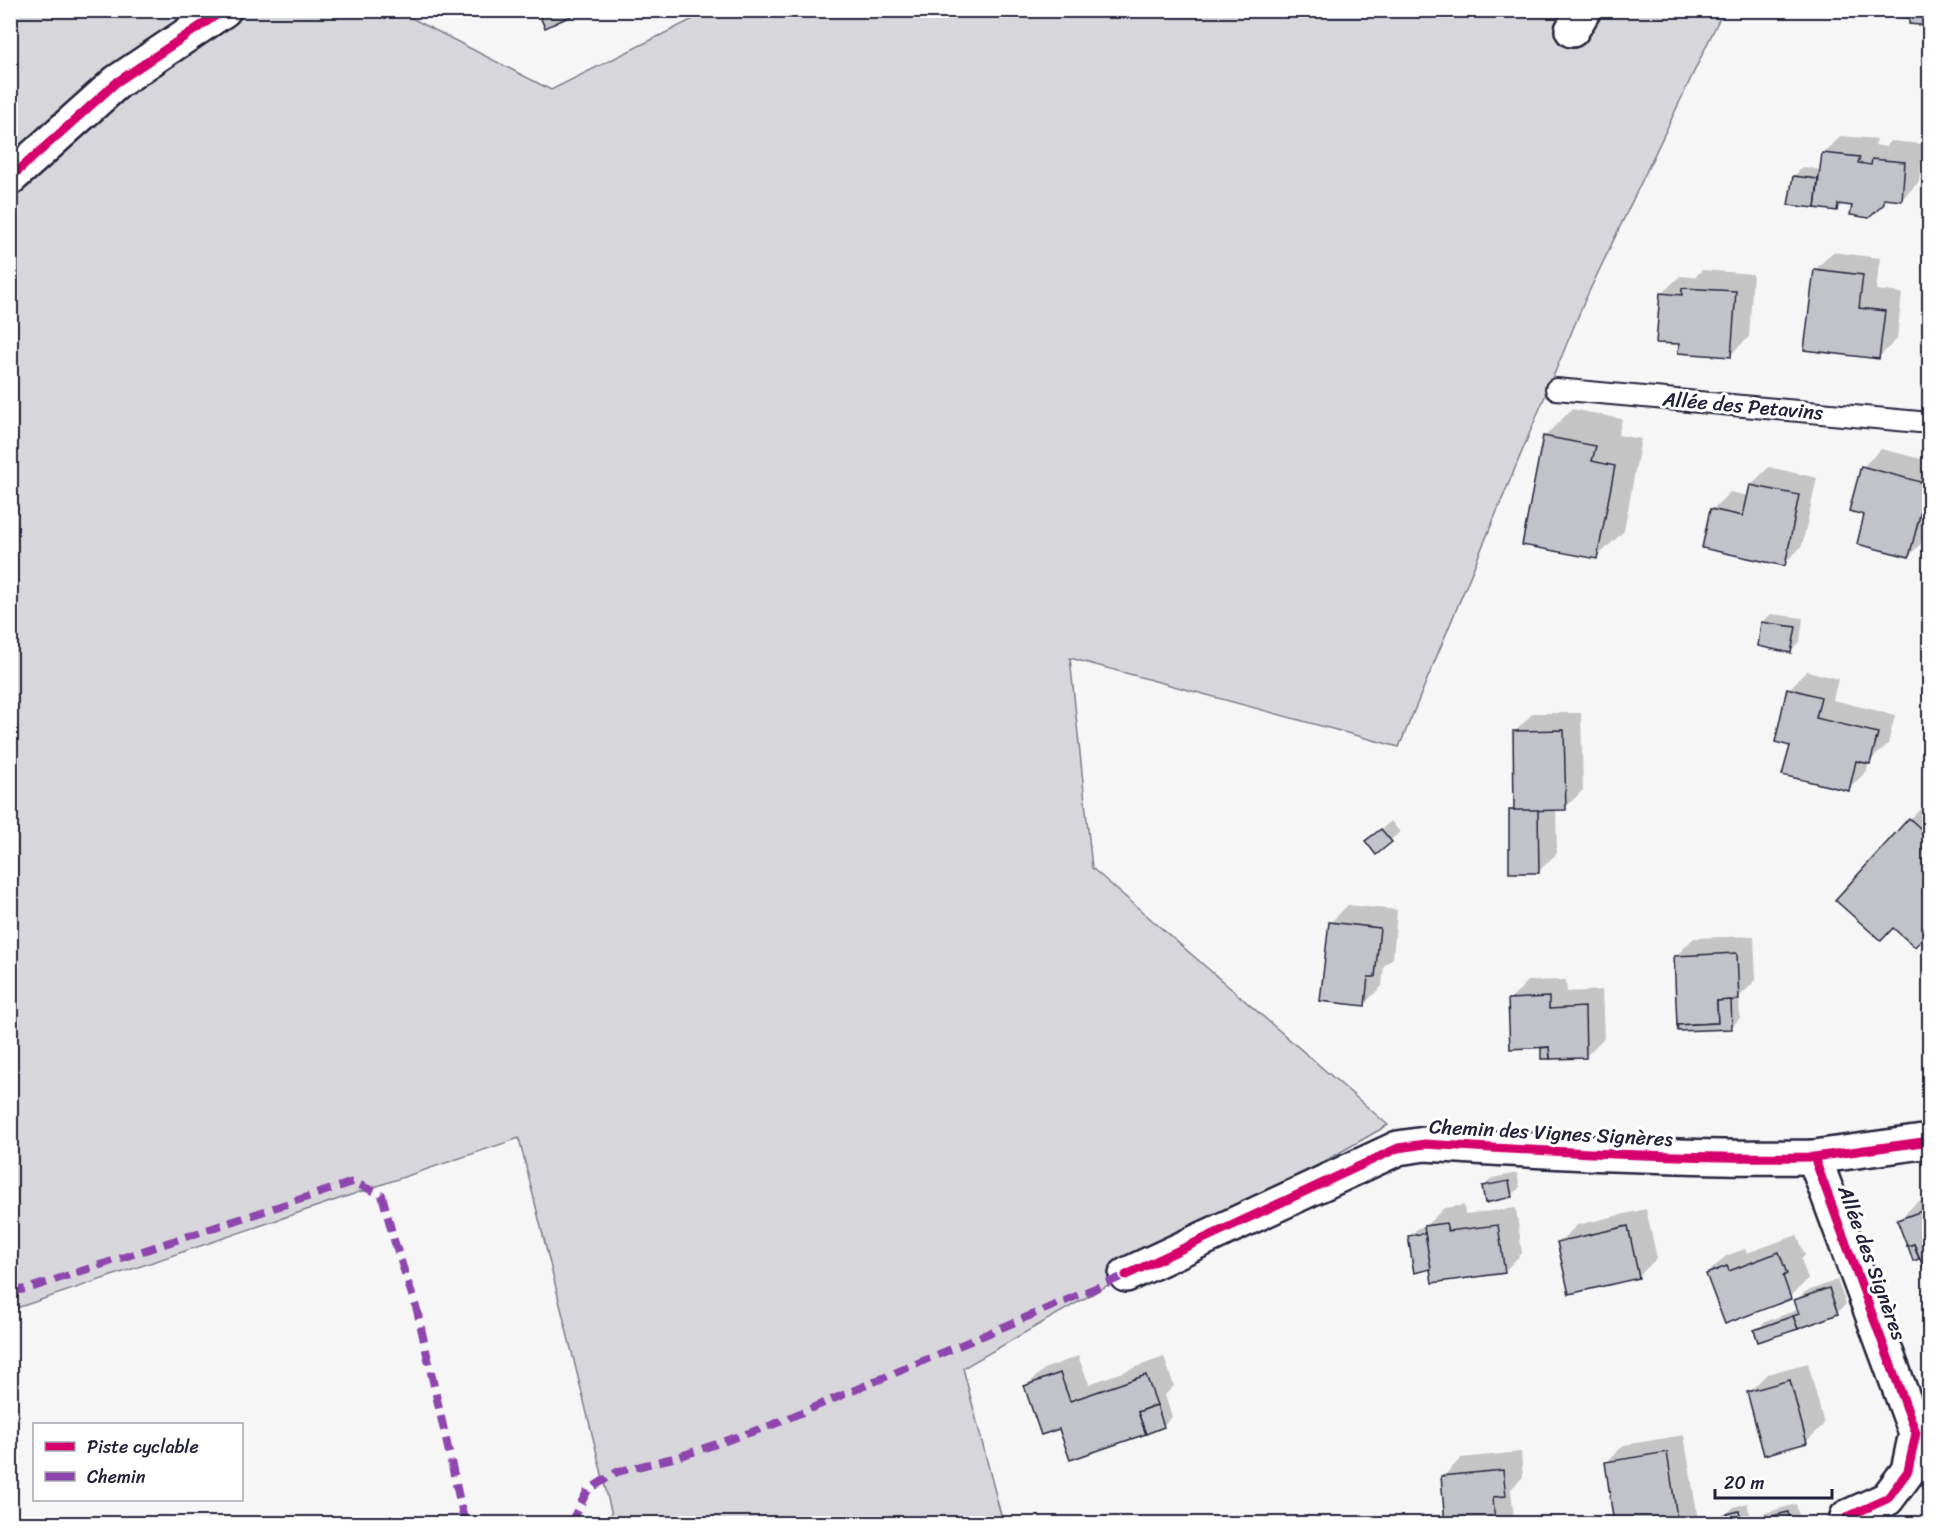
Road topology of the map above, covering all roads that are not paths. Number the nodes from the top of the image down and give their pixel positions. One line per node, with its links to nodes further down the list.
1 (224, 10): 2 (street)
2 (10, 178)
3 (1556, 389): 4 (lane, Allée des Petavins)
4 (1929, 423)
5 (1929, 1141): 6 (street, Chemin des Vignes Signères)
6 (1814, 1157): 7 (street, Chemin des Vignes Signères); 8 (street, Allée des Signères)
7 (1126, 1275)
8 (1846, 1524)

